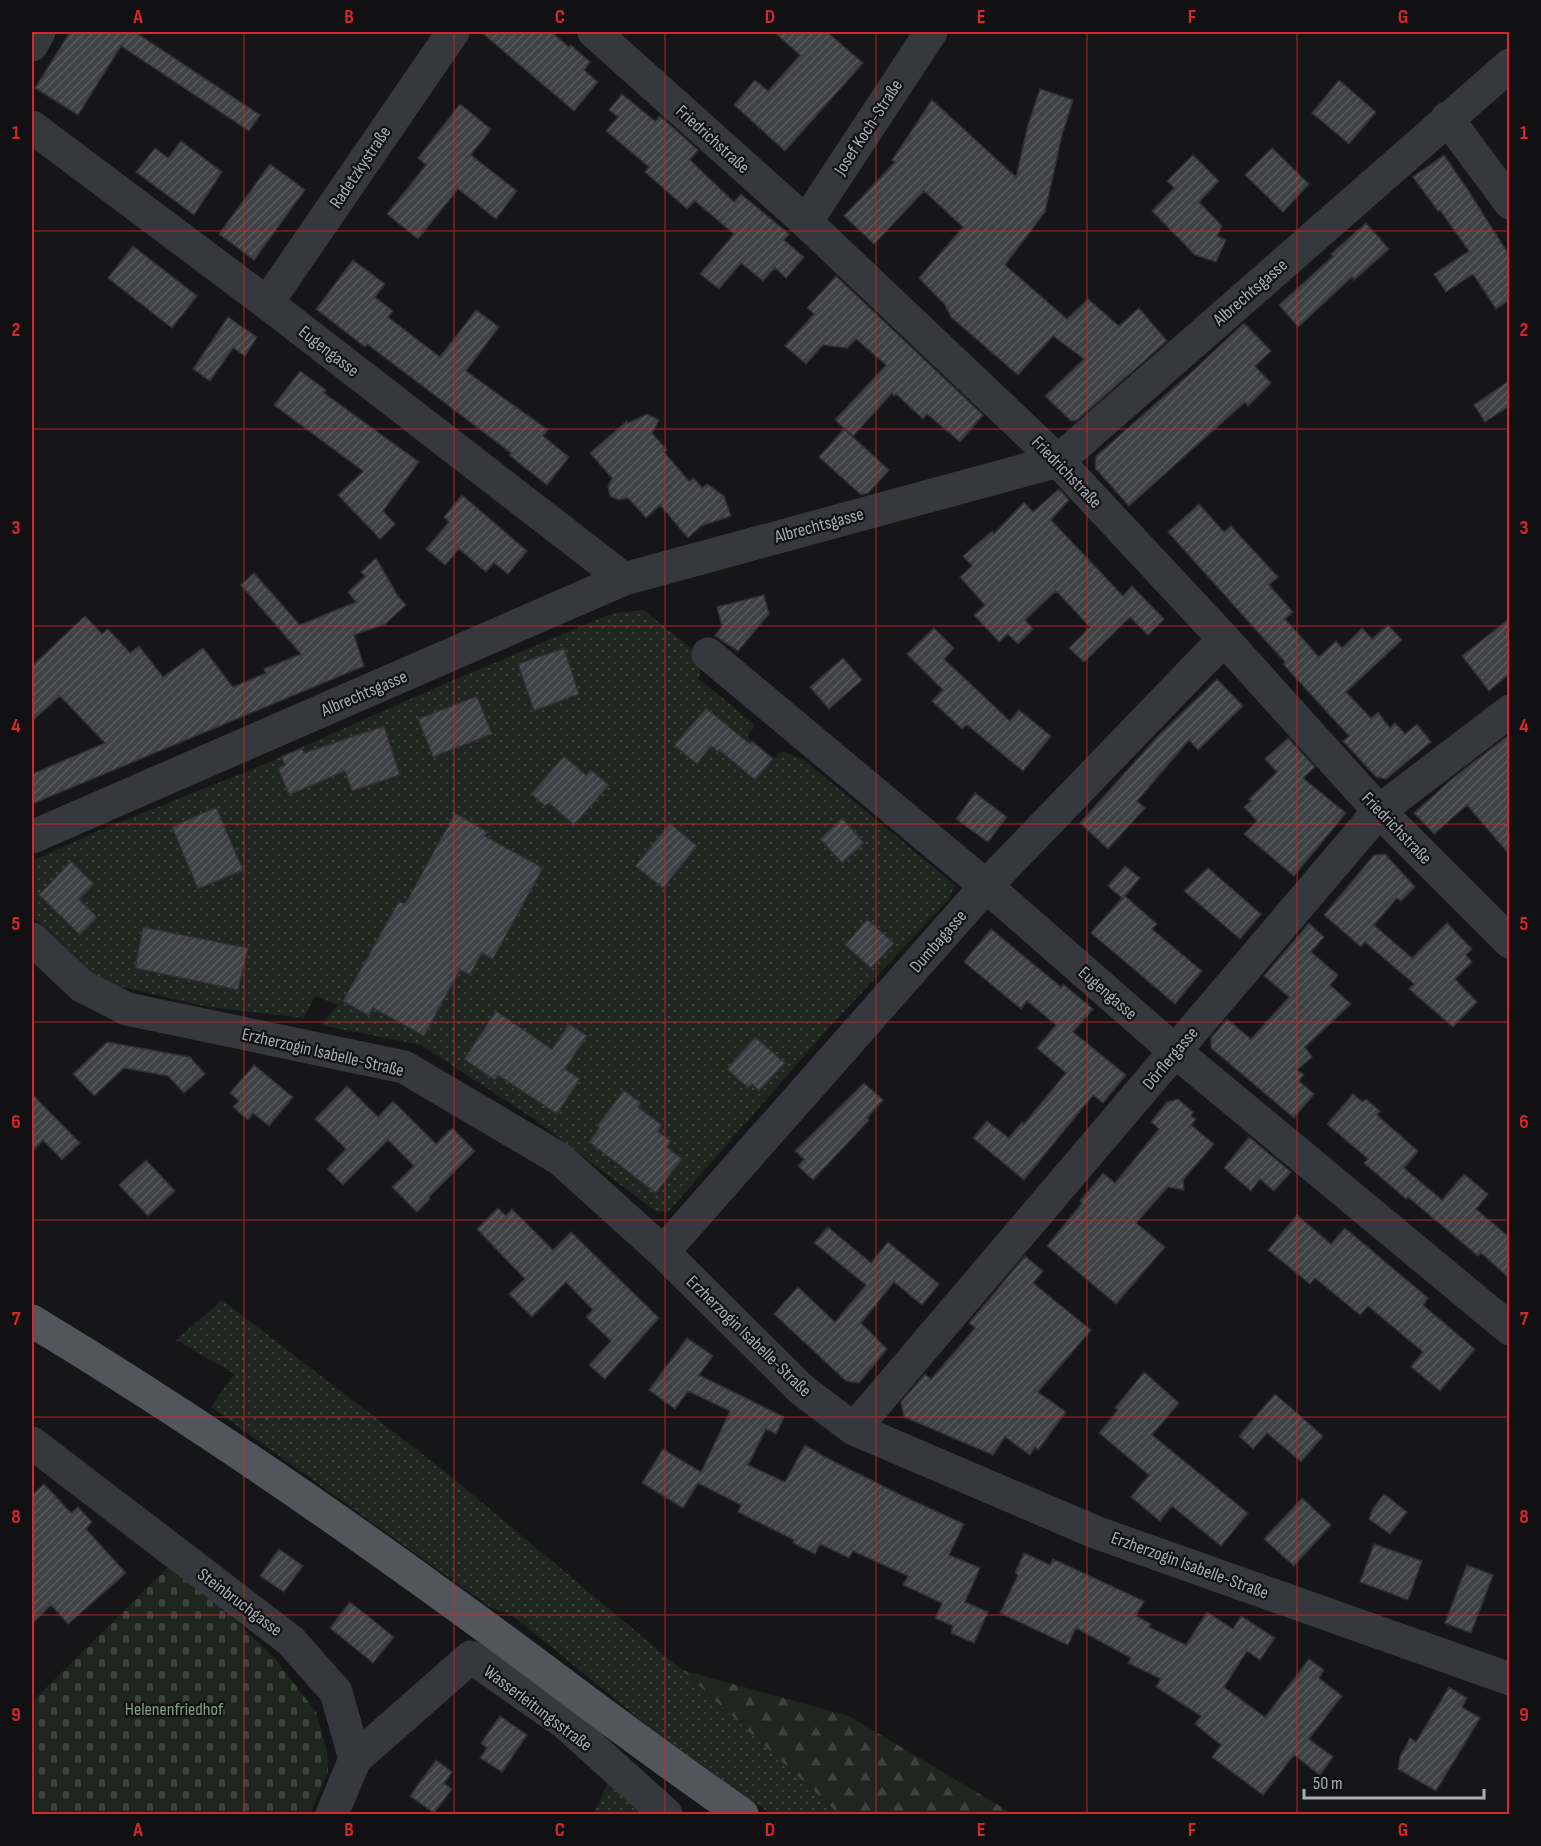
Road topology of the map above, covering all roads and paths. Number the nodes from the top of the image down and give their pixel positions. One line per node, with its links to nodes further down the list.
1 (39, 32): 5 (street)
2 (453, 32): 11 (street, Radetzkystraße)
3 (594, 32): 10 (street, Friedrichstraße)
4 (930, 32): 10 (street, Josef Koch-Straße)
5 (32, 45)
6 (1509, 65): 7 (street, Albrechtsgasse)
7 (1447, 118): 9 (street); 12 (street, Albrechtsgasse)
8 (32, 127): 11 (street, Eugengasse)
9 (1509, 203)
10 (806, 222): 12 (street, Friedrichstraße)
11 (267, 303): 13 (street, Eugengasse)
12 (1058, 461): 13 (street, Albrechtsgasse); 14 (street, Friedrichstraße)
13 (624, 579): 18 (street, Albrechtsgasse)
14 (1224, 639): 17 (street, Friedrichstraße); 19 (street, Dumbagasse)
15 (708, 654): 19 (street, Eugengasse)
16 (1509, 711): 17 (street, Dörflergasse)
17 (1379, 811): 21 (street, Friedrichstraße); 22 (street, Dörflergasse)
18 (32, 837)
19 (986, 886): 22 (street, Eugengasse); 23 (street, Dumbagasse)
20 (32, 939): 23 (street, Erzherzogin Isabelle-Straße)
21 (1509, 942)
22 (1176, 1052): 25 (street, Eugengasse); 26 (street, Dörflergasse)
23 (663, 1252): 26 (street, Erzherzogin Isabelle-Straße)
24 (32, 1321): 32 (main road)
25 (1509, 1329)
26 (854, 1429): 28 (street, Erzherzogin Isabelle-Straße)
27 (32, 1443): 29 (street, Steinbruchgasse)
28 (1509, 1679)
29 (355, 1759): 30 (street); 31 (street, Wasserleitungsstraße)
30 (333, 1815)
31 (666, 1815)
32 (742, 1815)

